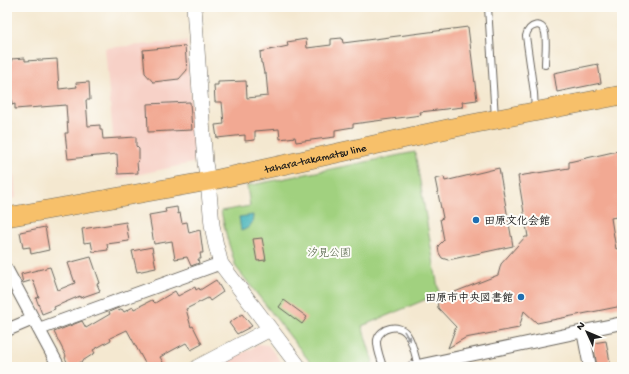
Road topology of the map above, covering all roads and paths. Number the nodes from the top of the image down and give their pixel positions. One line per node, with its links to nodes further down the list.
1 (194, 7): 7 (street)
2 (488, 7): 6 (lane)
3 (545, 65): 5 (lane)
4 (622, 95): 5 (main road, tahara-takamatsu line)
5 (535, 112): 6 (main road, tahara-takamatsu line)
6 (495, 119): 7 (main road, tahara-takamatsu line)
7 (208, 181): 8 (main road, tahara-takamatsu line); 9 (street)
8 (7, 217)
9 (221, 264): 12 (street); 13 (street)
10 (7, 270): 12 (street)
11 (622, 323): 15 (street)
12 (36, 324): 14 (street); 17 (street)
13 (270, 329): 18 (street); 19 (street)
14 (7, 330)
15 (583, 331): 16 (street); 21 (street)
16 (415, 366): 20 (lane, one-way to 16)
17 (59, 367)
18 (198, 367)
19 (298, 367)
20 (383, 367)
21 (590, 367)

